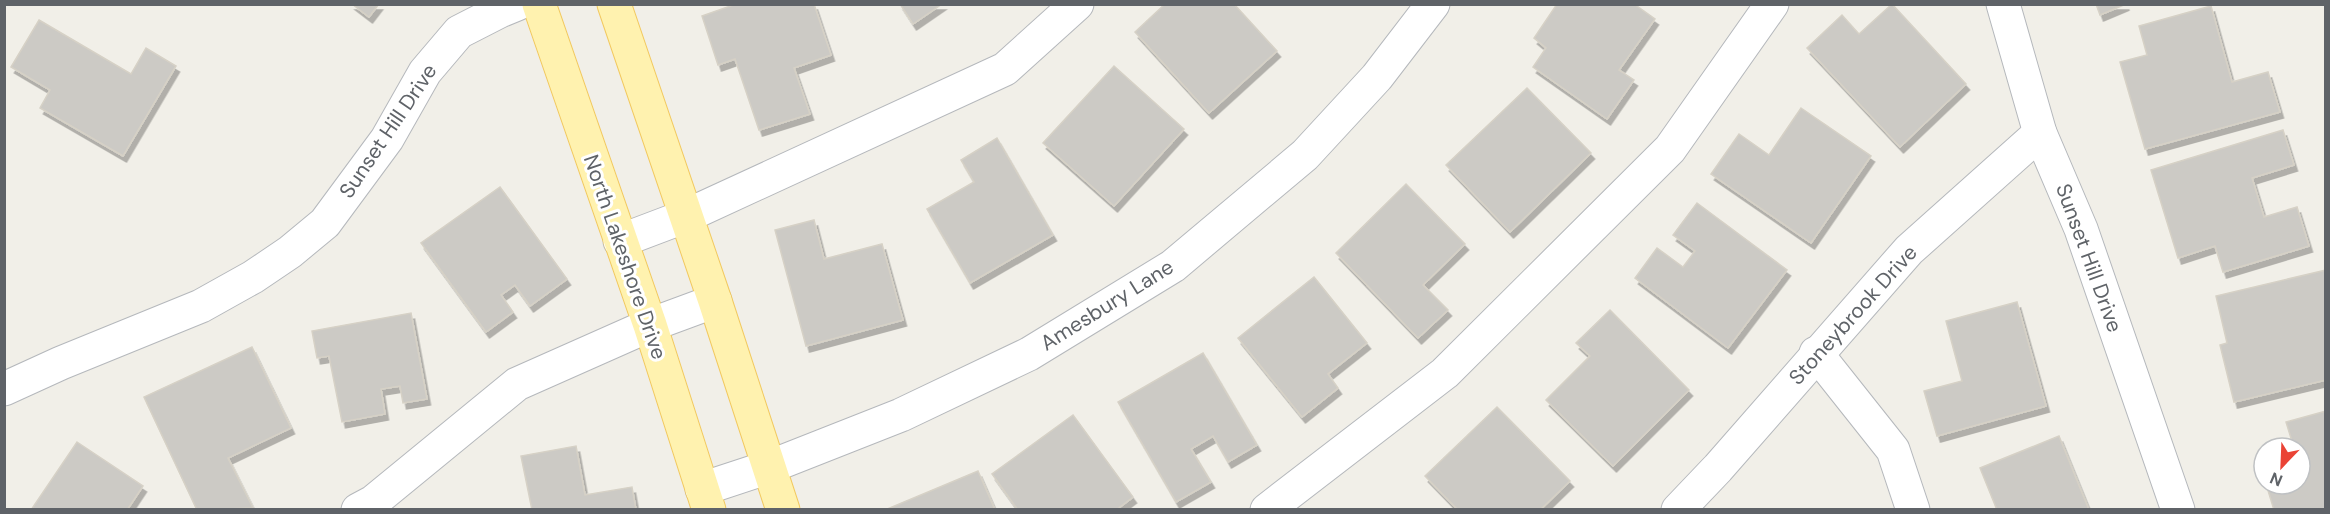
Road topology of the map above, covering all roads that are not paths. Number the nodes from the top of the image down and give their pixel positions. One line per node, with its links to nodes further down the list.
1 (517, 4): 14 (street, Sunset Hill Drive)
2 (539, 4): 10 (main road, North Lakeshore Drive)
3 (614, 4): 9 (main road)
4 (1077, 4): 9 (street)
5 (1433, 4): 15 (street, Amesbury Lane)
6 (1772, 4): 19 (street)
7 (2003, 4): 8 (street, Sunset Hill Drive)
8 (2040, 133): 13 (street, Stoneybrook Drive); 22 (street, Sunset Hill Drive)
9 (686, 216): 10 (street); 11 (main road)
10 (620, 241): 12 (main road, North Lakeshore Drive)
11 (715, 301): 12 (street); 15 (main road)
12 (650, 325): 16 (main road, North Lakeshore Drive); 17 (street)
13 (1816, 353): 20 (street, Stoneybrook Drive); 21 (street)
14 (4, 389)
15 (769, 467): 16 (street, Amesbury Lane); 18 (main road)
16 (706, 499)
17 (358, 510)
18 (783, 510)
19 (1267, 510)
20 (1678, 510)
21 (1913, 510)
22 (2178, 510)

